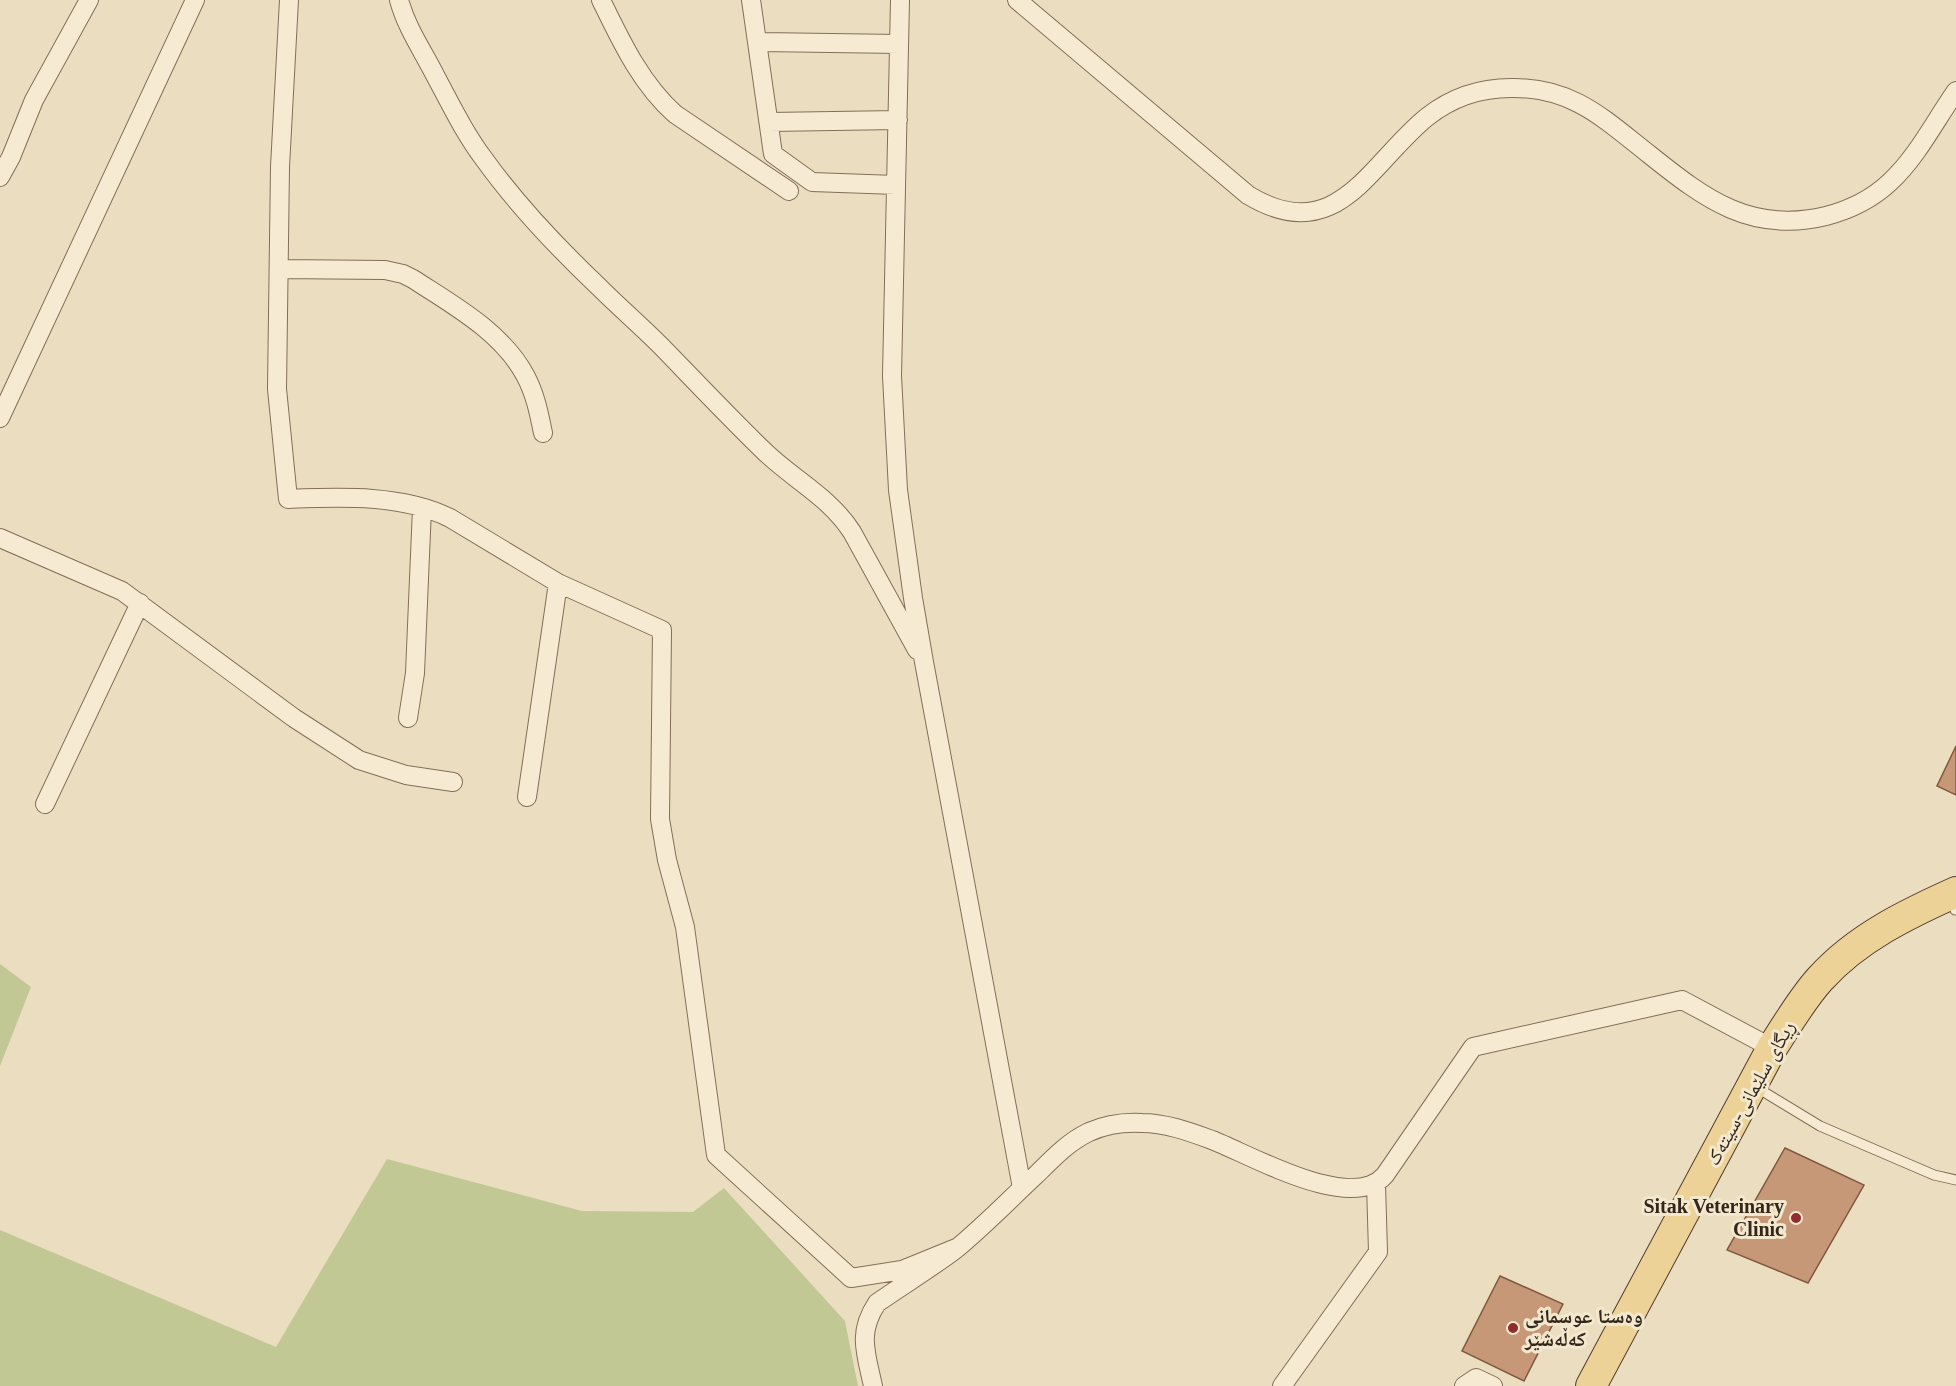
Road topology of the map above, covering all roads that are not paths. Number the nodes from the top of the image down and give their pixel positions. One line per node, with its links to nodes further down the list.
1 (89, 0): 14 (street)
2 (195, 0): 18 (street)
3 (289, 0): 17 (street)
4 (399, 0): 24 (street)
5 (601, 0): 16 (street)
6 (751, 0): 9 (street)
7 (900, 0): 10 (street)
8 (1017, 0): 11 (street)
9 (757, 42): 10 (street); 13 (street)
10 (899, 44): 12 (street)
11 (1956, 90)
12 (898, 120): 13 (street); 15 (street)
13 (769, 122): 15 (street)
14 (0, 177)
15 (896, 185): 24 (street)
16 (789, 191)
17 (280, 269): 19 (street); 20 (street)
18 (0, 418)
19 (543, 433)
20 (423, 508): 22 (street); 25 (street)
21 (0, 538): 23 (street)
22 (558, 583): 27 (street); 35 (street)
23 (140, 603): 26 (street); 28 (street)
24 (924, 662): 34 (street)
25 (408, 718)
26 (453, 782)
27 (527, 797)
28 (45, 804)
29 (1956, 905): 30 (main road, ڕیگای سلێمانی-سیتەک); 31 (main road, ڕیگای سلێمانی-سیتەک)
30 (1772, 1048): 33 (street); 40 (main road, ڕیگای سلێمانی-سیتەک)
31 (1764, 1092): 32 (lane); 41 (main road, ڕیگای سلێمانی-سیتەک)
32 (1956, 1180)
33 (1376, 1184): 34 (street); 37 (street)
34 (1022, 1188): 35 (street)
35 (956, 1248): 36 (street)
36 (873, 1386)
37 (1282, 1386)
38 (1464, 1386): 39 (street)
39 (1492, 1386)
40 (1591, 1386)
41 (1607, 1386)

